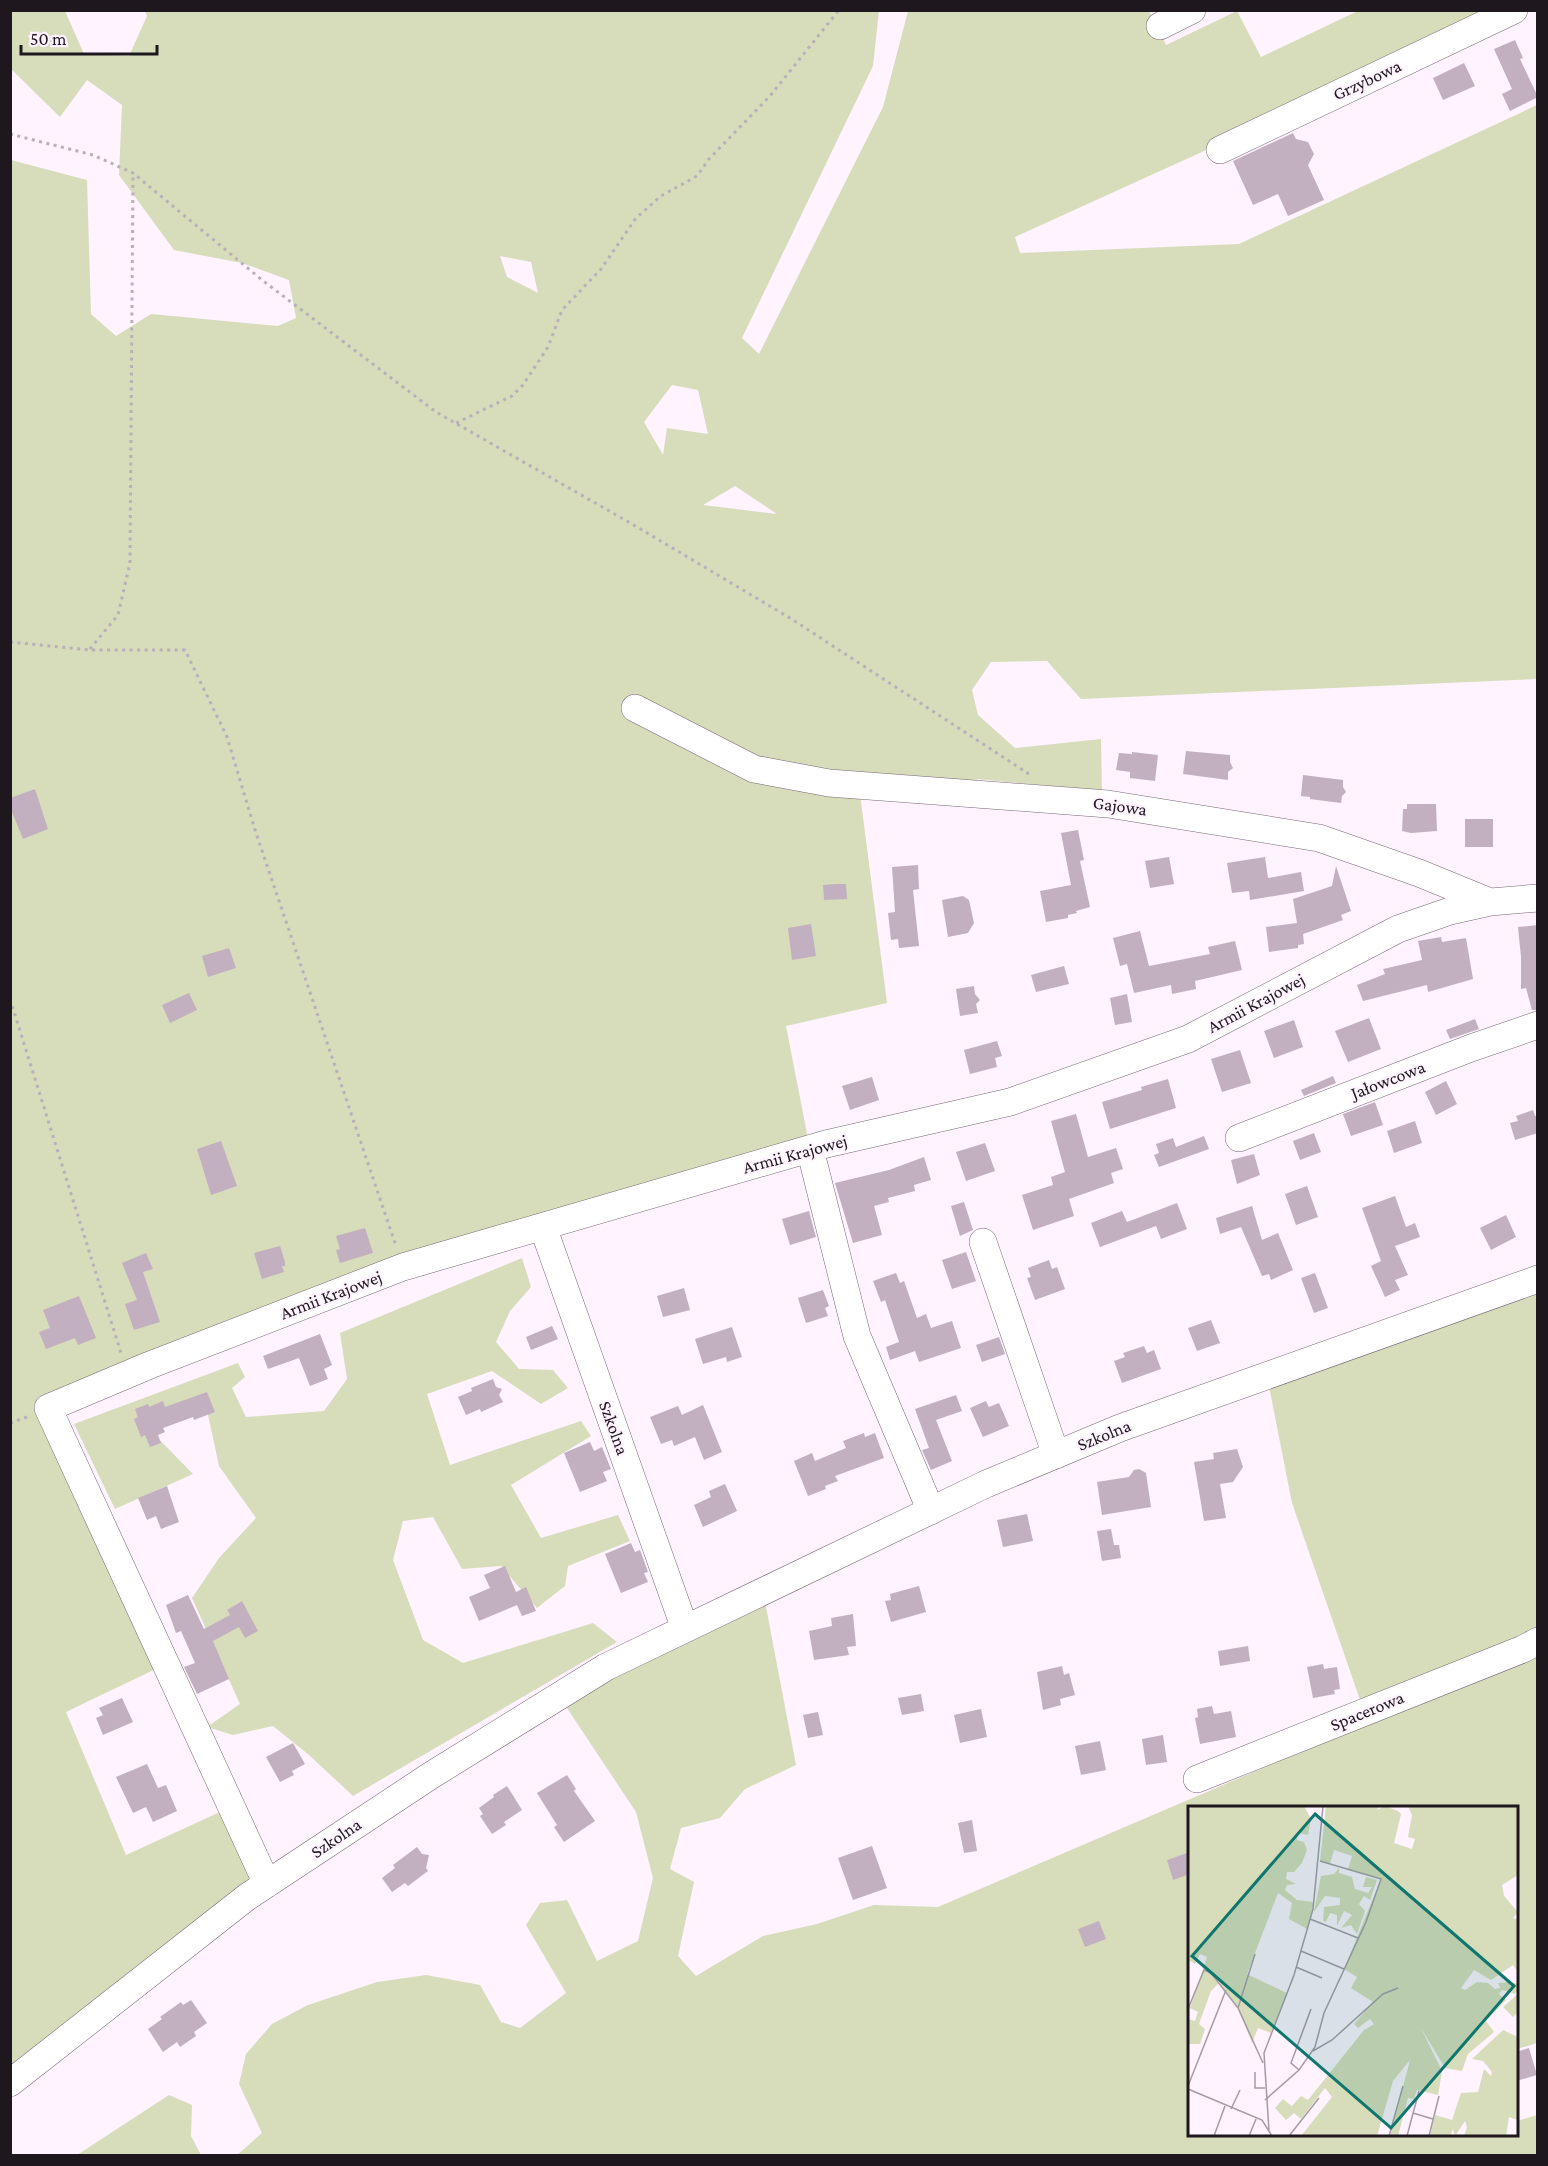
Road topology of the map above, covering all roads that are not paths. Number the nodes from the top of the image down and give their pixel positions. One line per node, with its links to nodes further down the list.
1 (1192, 10): 3 (street)
2 (1514, 10): 4 (street, Grzybowa)
3 (1160, 26)
4 (1220, 150)
5 (635, 708): 7 (street, Gajowa)
6 (1538, 898): 7 (street, Armii Krajowej)
7 (1490, 902): 10 (street, Armii Krajowej)
8 (1538, 1025): 9 (street, Jałowcowa)
9 (1239, 1138)
10 (810, 1149): 11 (street, Armii Krajowej); 15 (street)
11 (543, 1227): 16 (street, Szkolna); 19 (street, Armii Krajowej)
12 (983, 1242): 14 (street)
13 (1538, 1279): 14 (street, Szkolna)
14 (1056, 1455): 15 (street, Szkolna)
15 (931, 1511): 16 (street, Szkolna)
16 (685, 1629): 19 (street, Szkolna)
17 (1538, 1641): 18 (street, Spacerowa)
18 (1197, 1779)
19 (267, 1884): 20 (street, Szkolna)
20 (10, 2083)

